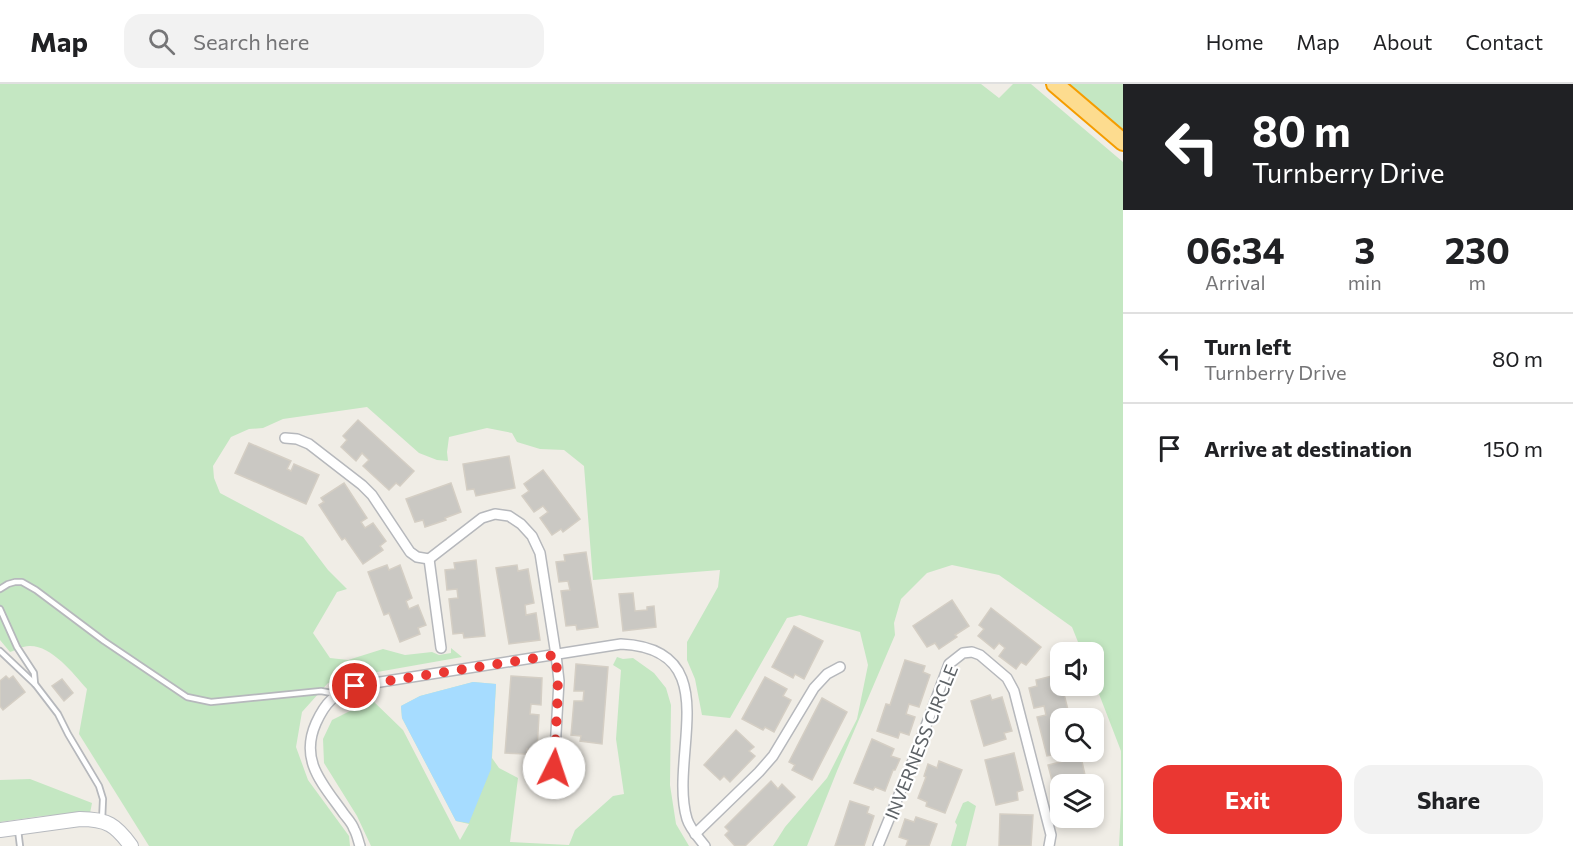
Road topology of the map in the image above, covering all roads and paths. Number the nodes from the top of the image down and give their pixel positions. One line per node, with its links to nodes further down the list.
1 (1055, 84): 2 (highway)
2 (1123, 142)
3 (285, 438): 4 (street)
4 (429, 560): 7 (street); 9 (street)
5 (0, 589): 12 (lane)
6 (0, 609): 11 (lane)
7 (441, 648)
8 (0, 651): 11 (lane)
9 (556, 655): 12 (street); 13 (street); 17 (street)
10 (840, 668): 17 (street)
11 (35, 684): 14 (lane)
12 (337, 694): 20 (street)
13 (554, 768)
14 (102, 821): 15 (main road); 19 (main road)
15 (18, 827): 16 (main road); 18 (lane)
16 (0, 830)
17 (695, 834): 21 (street)
18 (20, 846)
19 (131, 846)
20 (360, 846)
21 (705, 846)
22 (878, 846): 23 (street, INVERNESS CIRCLE)
23 (1049, 846)

